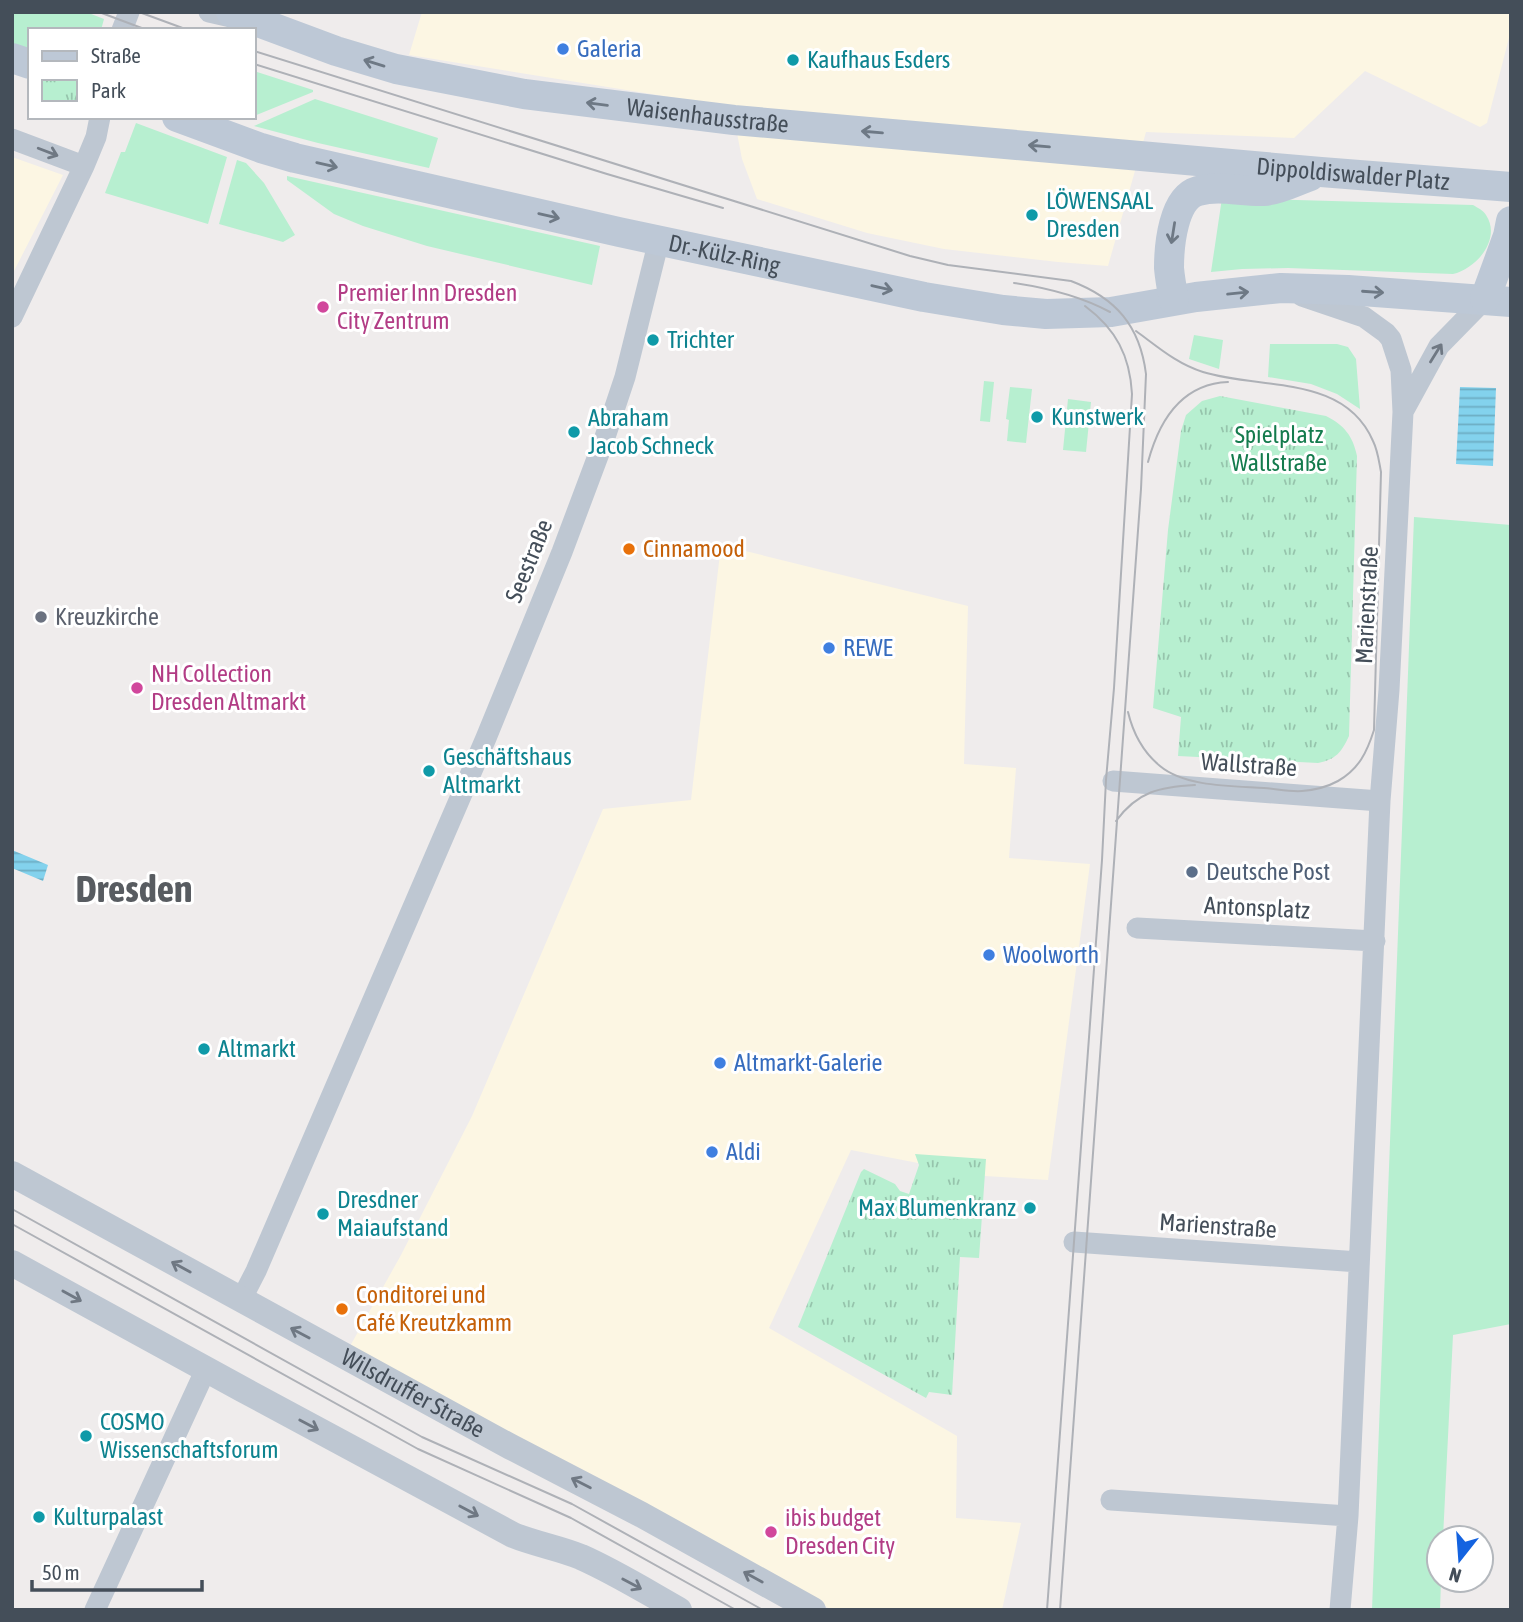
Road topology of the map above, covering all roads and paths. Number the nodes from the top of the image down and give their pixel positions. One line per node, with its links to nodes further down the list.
1 (209, 12): 3 (street)
2 (231, 12): 3 (main road, Waisenhausstraße)
3 (270, 26): 7 (main road, Waisenhausstraße, one-way to 3)
4 (100, 119): 8 (street)
5 (182, 119): 12 (main road, Dr.-Külz-Ring, one-way to 12)
6 (12, 139): 8 (street, one-way to 8)
7 (1195, 160): 9 (main road, Dippoldiswalder Platz)
8 (84, 166): 16 (street)
9 (1321, 172): 10 (main road, Dippoldiswalder Platz); 14 (main road, one-way to 14)
10 (1511, 187)
11 (1511, 221): 15 (main road)
12 (659, 240): 14 (main road, Dr.-Külz-Ring, one-way to 14); 26 (street, Seestraße)
13 (1281, 288): 14 (main road, Dr.-Külz-Ring, one-way to 13); 15 (main road, one-way to 15); 17 (street, Marienstraße)
14 (1174, 300)
15 (1498, 300): 17 (street, Marienstraße, one-way to 15)
16 (12, 317)
17 (1403, 412): 19 (street, Marienstraße)
18 (1113, 780): 19 (street, Wallstraße)
19 (1380, 801): 21 (street, Marienstraße)
20 (1137, 928): 21 (street, Antonsplatz)
21 (1375, 941): 24 (street, Marienstraße)
22 (12, 1174): 26 (street, Wilsdruffer Straße, one-way to 22)
23 (1074, 1242): 24 (street, Marienstraße)
24 (1359, 1262): 29 (street, Marienstraße)
25 (12, 1263): 27 (street, one-way to 27)
26 (241, 1300): 32 (street, Wilsdruffer Straße, one-way to 26)
27 (206, 1369): 30 (street); 31 (street, one-way to 31)
28 (1111, 1500): 29 (street)
29 (1348, 1516): 33 (street, Marienstraße)
30 (95, 1610)
31 (679, 1610)
32 (813, 1610)
33 (1340, 1610)

